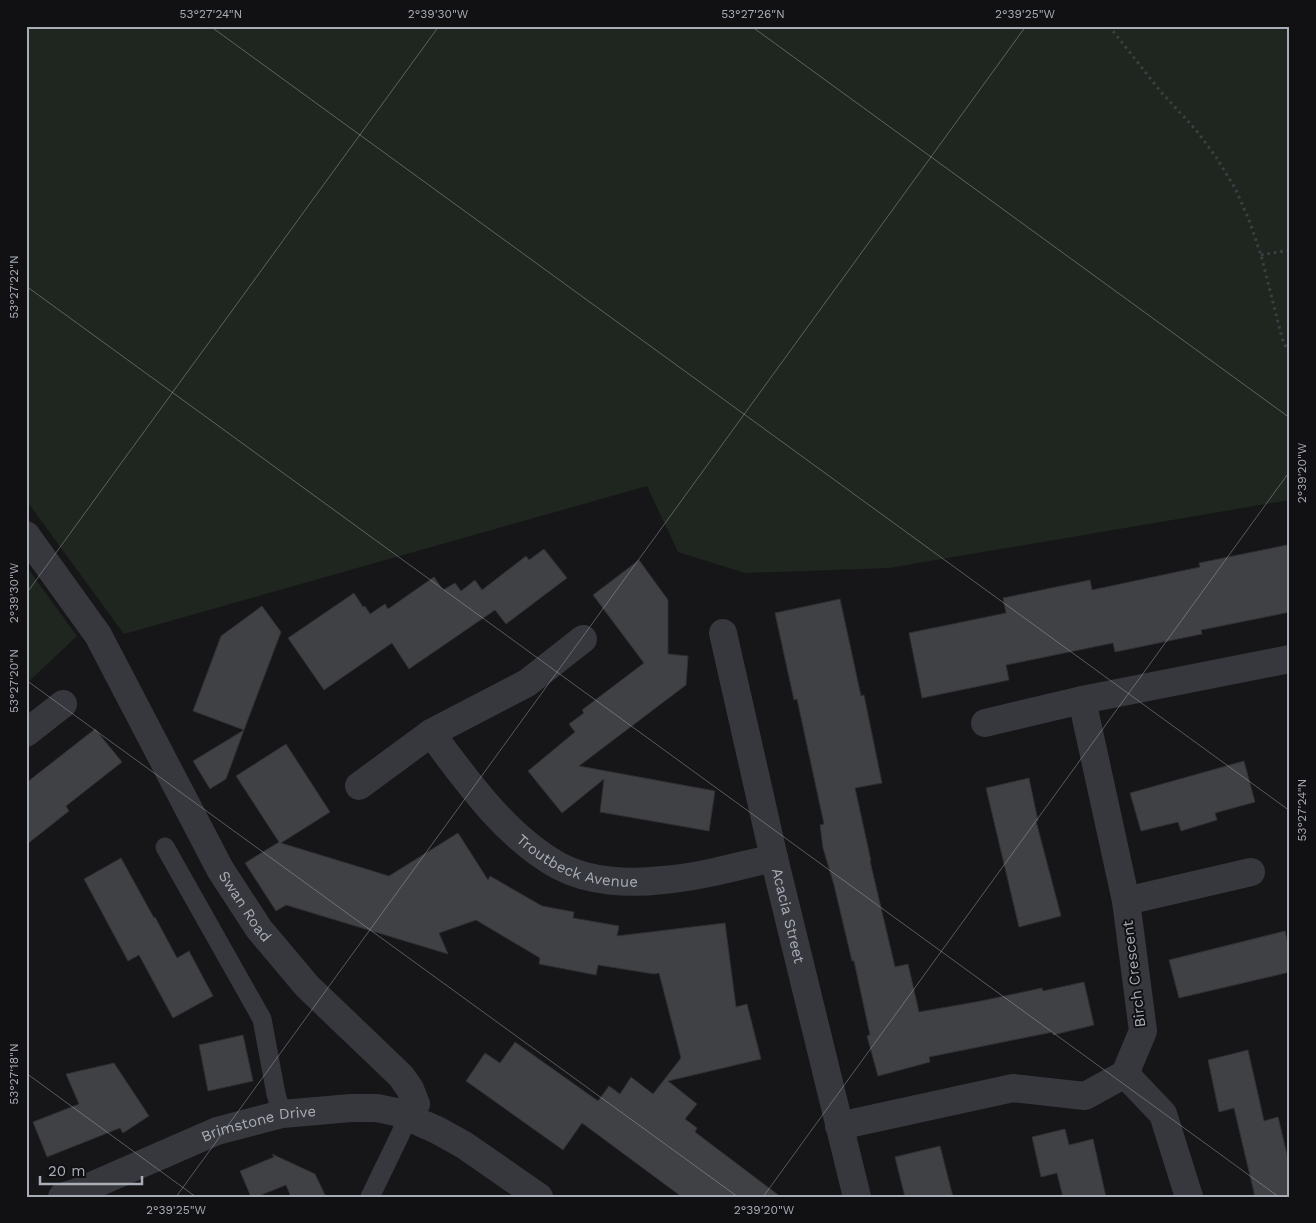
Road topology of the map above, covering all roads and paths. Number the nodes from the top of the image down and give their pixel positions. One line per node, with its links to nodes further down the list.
1 (1109, 26): 3 (path)
2 (1290, 250): 3 (path)
3 (1261, 254): 4 (path)
4 (1290, 356)
5 (26, 535): 21 (street, Swan Road)
6 (723, 633): 16 (street, Acacia Street)
7 (583, 640): 13 (street)
8 (1290, 659): 9 (street)
9 (1082, 700): 11 (street); 18 (street, Birch Crescent)
10 (63, 704): 12 (street)
11 (985, 723)
12 (26, 733)
13 (431, 733): 14 (street); 16 (street, Troutbeck Avenue)
14 (358, 786)
15 (165, 847): 20 (lane)
16 (774, 858): 22 (street, Acacia Street)
17 (1252, 872): 18 (street)
18 (1126, 901): 19 (street, Birch Crescent)
19 (1125, 1074): 22 (street); 27 (street)
20 (282, 1114): 21 (street, Brimstone Drive); 23 (street, Brimstone Drive)
21 (408, 1116): 24 (lane); 25 (street)
22 (839, 1126): 26 (street, Acacia Street)
23 (71, 1195)
24 (370, 1197)
25 (539, 1197)
26 (857, 1197)
27 (1189, 1197)

